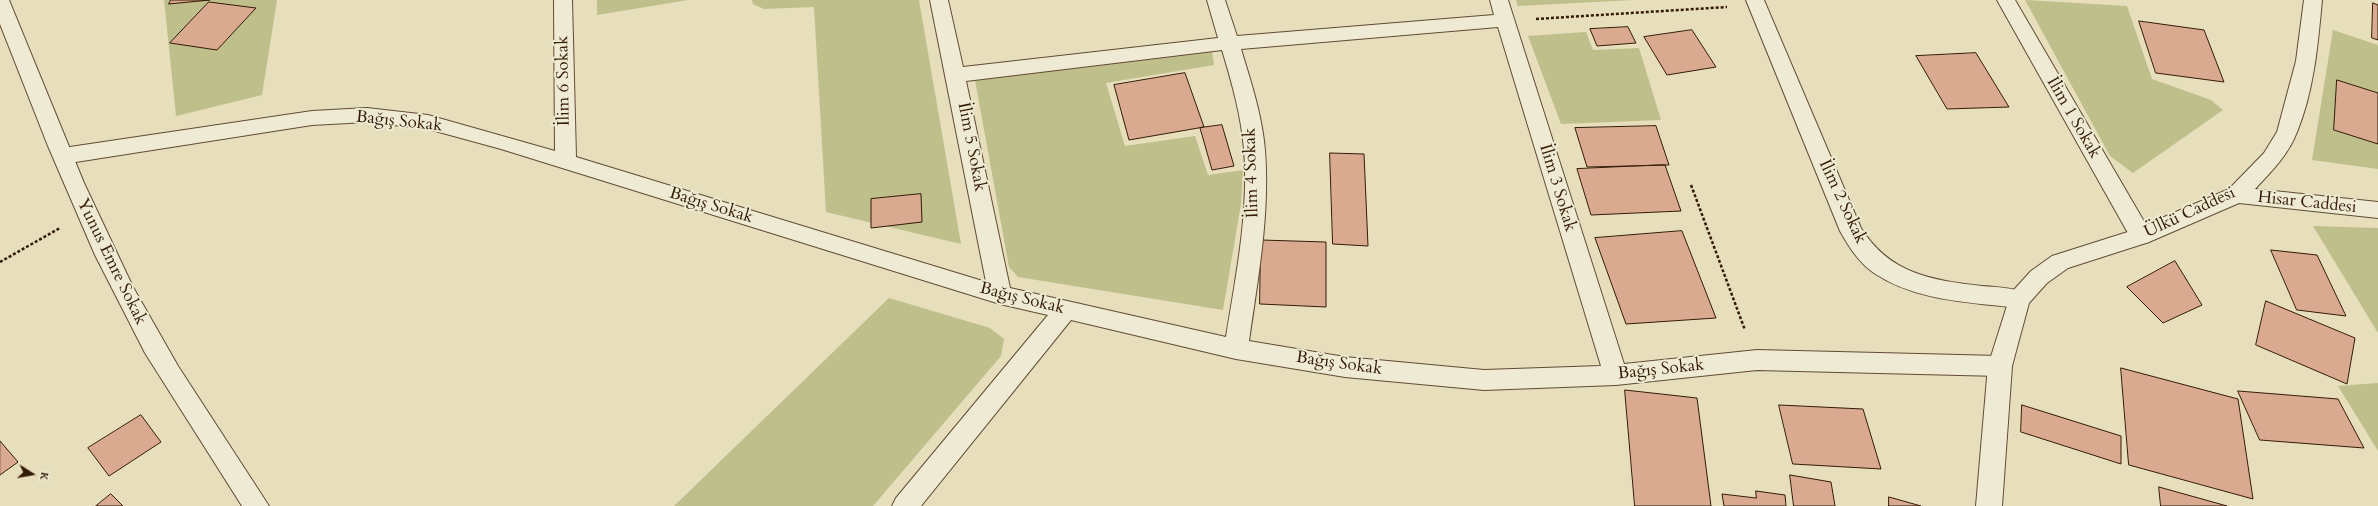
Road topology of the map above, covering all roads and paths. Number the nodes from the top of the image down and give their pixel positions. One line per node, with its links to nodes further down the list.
1 (0, 0): 12 (street, Yunus Emre Sokak)
2 (563, 0): 13 (street, İlim 6 Sokak)
3 (939, 0): 11 (street, İlim 5 Sokak)
4 (1216, 0): 10 (street, İlim 4 Sokak)
5 (1499, 0): 9 (street, İlim 3 Sokak)
6 (2006, 0): 18 (street, İlim 1 Sokak)
7 (2313, 0): 15 (street, Ülkü Caddesi)
8 (1756, 3): 9 (path); 21 (street, İlim 2 Sokak)
9 (1506, 20): 10 (street); 26 (street, İlim 3 Sokak)
10 (1229, 43): 11 (street); 23 (street, İlim 4 Sokak)
11 (956, 75): 20 (street, İlim 5 Sokak)
12 (63, 156): 13 (street, Bağış Sokak); 17 (street, Yunus Emre Sokak)
13 (566, 161): 20 (street, Bağış Sokak)
14 (1691, 185): 24 (path)
15 (2237, 195): 16 (street, Hisar Caddesi); 18 (street, Ülkü Caddesi)
16 (2378, 210)
17 (86, 213): 19 (path); 27 (street, Yunus Emre Sokak)
18 (2141, 236): 21 (street, Ülkü Caddesi)
19 (0, 262)
20 (1000, 295): 22 (street, Bağış Sokak)
21 (2019, 299): 25 (street, Ülkü Caddesi)
22 (1066, 310): 23 (street, Bağış Sokak); 28 (street)
23 (1236, 349): 26 (street, Bağış Sokak)
24 (1756, 360): 25 (street, Bağış Sokak); 26 (street, Bağış Sokak)
25 (2000, 366): 29 (street, Ülkü Caddesi)
26 (1616, 375)
27 (256, 506)
28 (905, 506)
29 (1989, 506)

